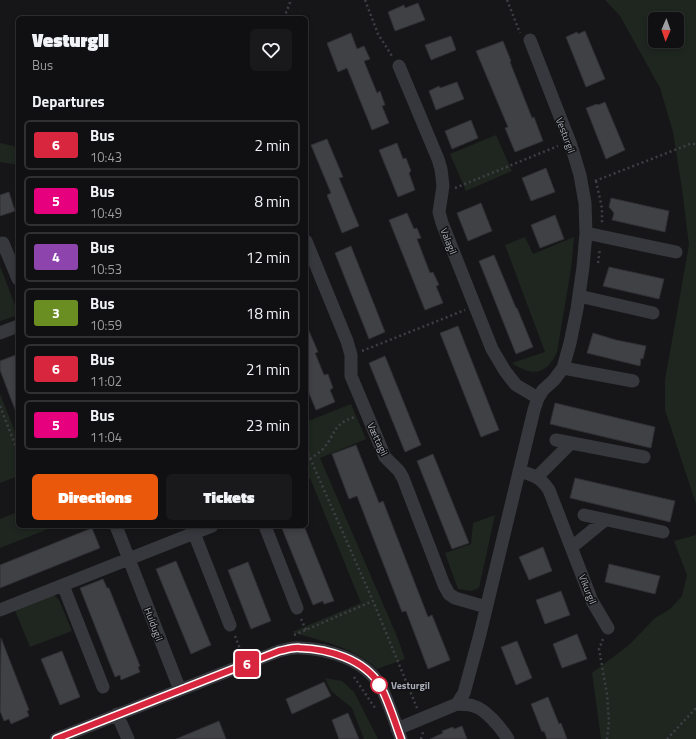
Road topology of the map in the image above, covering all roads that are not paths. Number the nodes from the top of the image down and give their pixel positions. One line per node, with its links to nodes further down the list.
1 (530, 40): 3 (street, Vesturgil)
2 (399, 66): 14 (street, Valagil)
3 (586, 233): 6 (street); 8 (street, Vesturgil)
4 (0, 244): 7 (street)
5 (308, 246): 30 (street, Vættagil)
6 (676, 252)
7 (16, 274)
8 (579, 296): 9 (street); 12 (street, Vesturgil)
9 (654, 313)
10 (16, 327): 11 (street)
11 (0, 333)
12 (563, 368): 13 (street); 14 (street, Vesturgil)
13 (633, 381)
14 (538, 398): 18 (street, Vesturgil)
15 (556, 440): 16 (street)
16 (571, 443): 17 (street); 19 (street)
17 (644, 457)
18 (519, 471): 19 (street); 30 (street, Vesturgil)
19 (537, 477): 27 (street, Víkurgil)
20 (584, 515): 21 (street)
21 (605, 520): 25 (street); 27 (street)
22 (117, 528): 28 (street, Huldugil)
23 (207, 528): 26 (street)
24 (266, 528): 31 (street)
25 (663, 532)
26 (194, 533): 28 (street); 33 (street)
27 (572, 548): 34 (street, Víkurgil)
28 (129, 558): 29 (street); 36 (street, Huldugil)
29 (62, 585): 32 (street); 35 (street)
30 (486, 607): 37 (street, Vesturgil)
31 (297, 608)
32 (0, 610)
33 (230, 625)
34 (608, 628)
35 (103, 687)
36 (180, 690): 38 (street); 39 (street)
37 (457, 704): 39 (street); 42 (street)
38 (117, 714): 40 (street); 41 (street)
39 (399, 734)
40 (56, 739)
41 (128, 739)
42 (508, 739)

